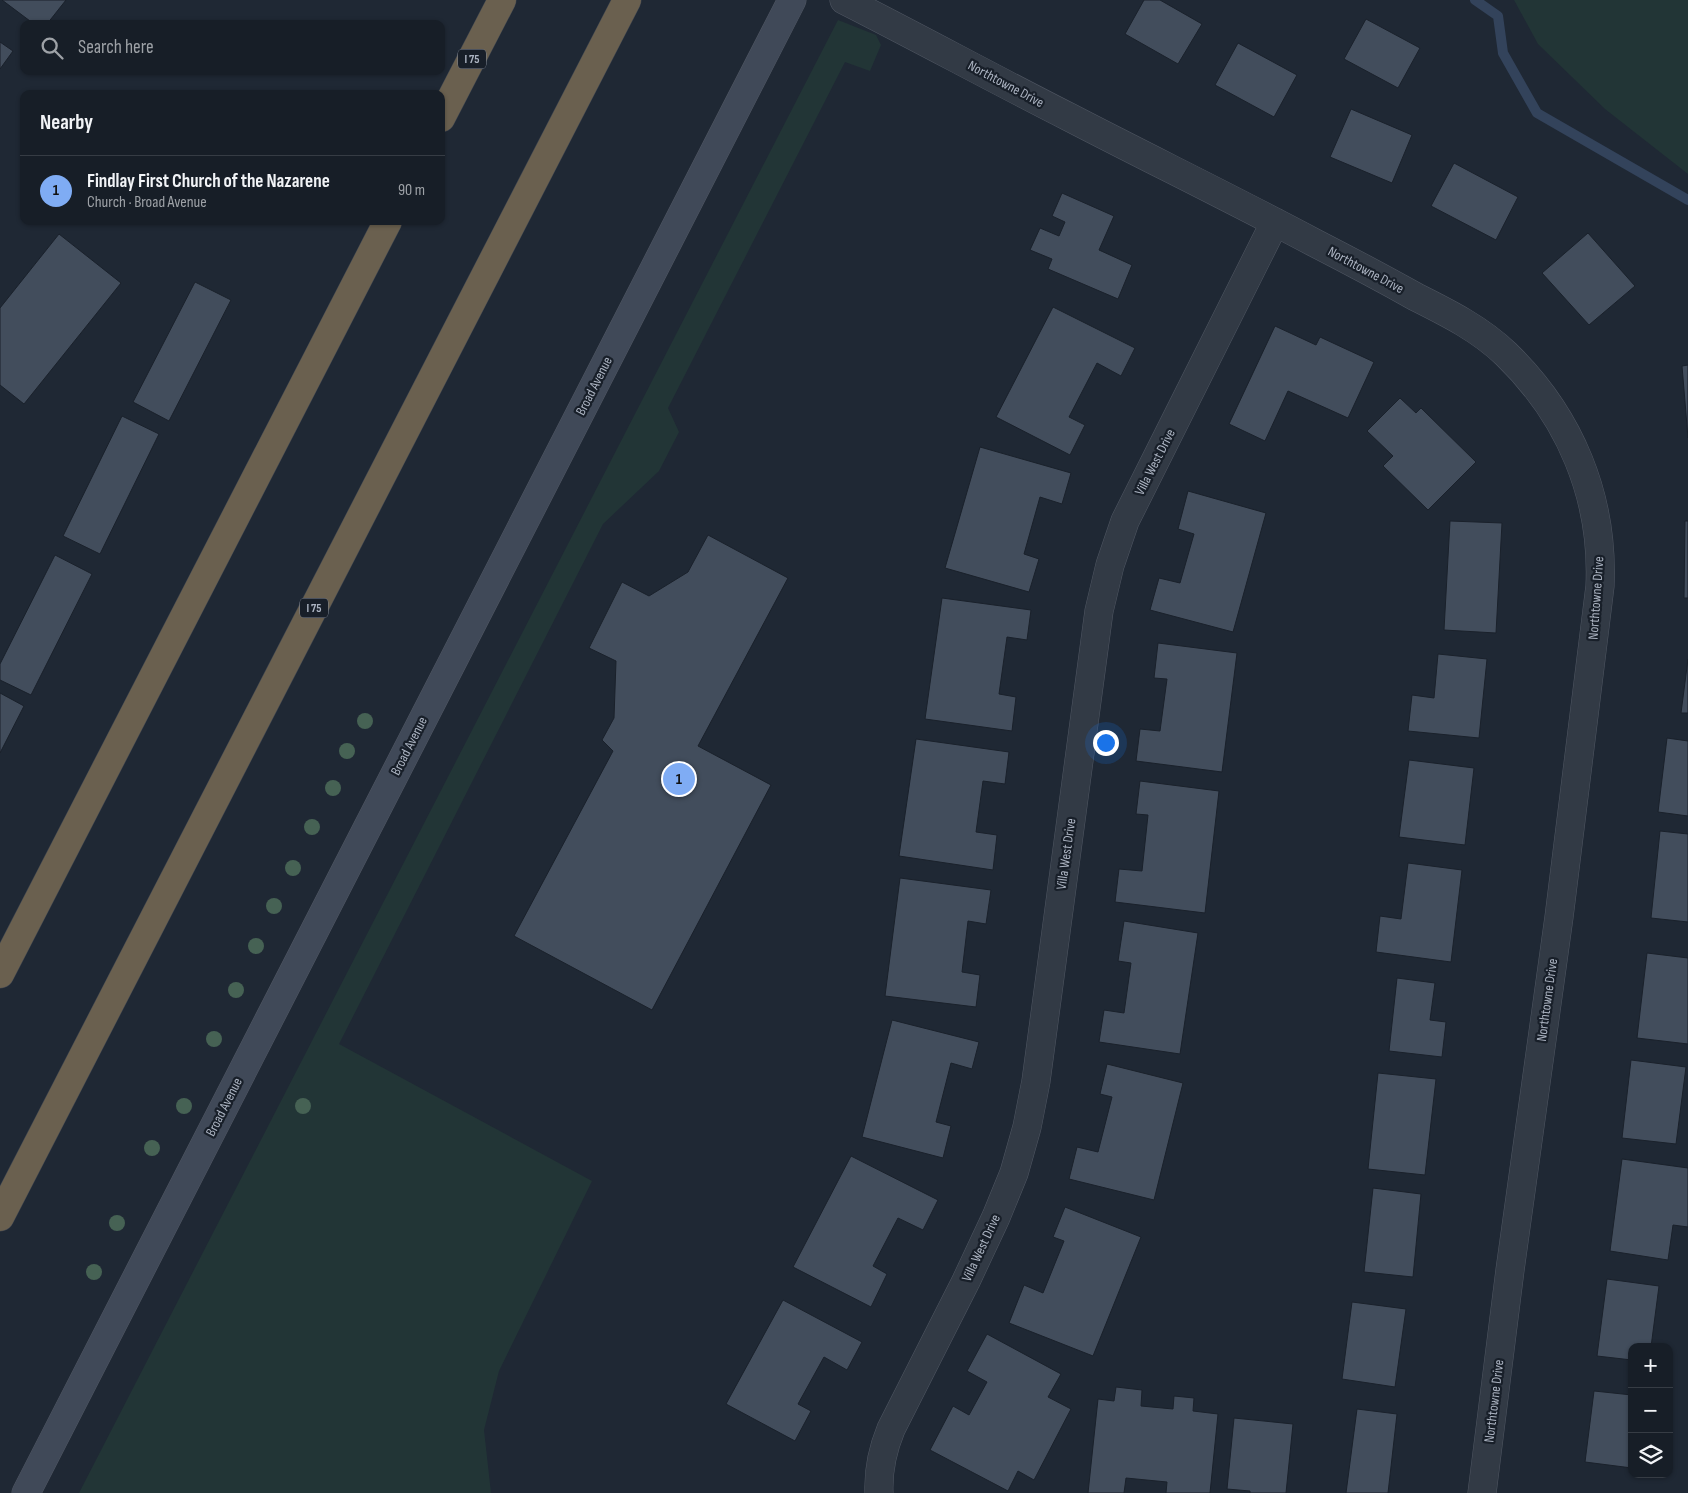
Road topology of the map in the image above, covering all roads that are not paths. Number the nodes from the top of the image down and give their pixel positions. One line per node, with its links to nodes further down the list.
1 (502, 0): 5 (highway, I 75)
2 (627, 0): 9 (highway, I 75)
3 (792, 0): 10 (main road, Broad Avenue)
4 (844, 0): 6 (street, Northtowne Drive)
5 (445, 110)
6 (1275, 222): 11 (street, Villa West Drive); 12 (street, Northtowne Drive)
7 (386, 225): 8 (highway)
8 (0, 974)
9 (0, 1217)
10 (26, 1493)
11 (879, 1493)
12 (1482, 1493)

